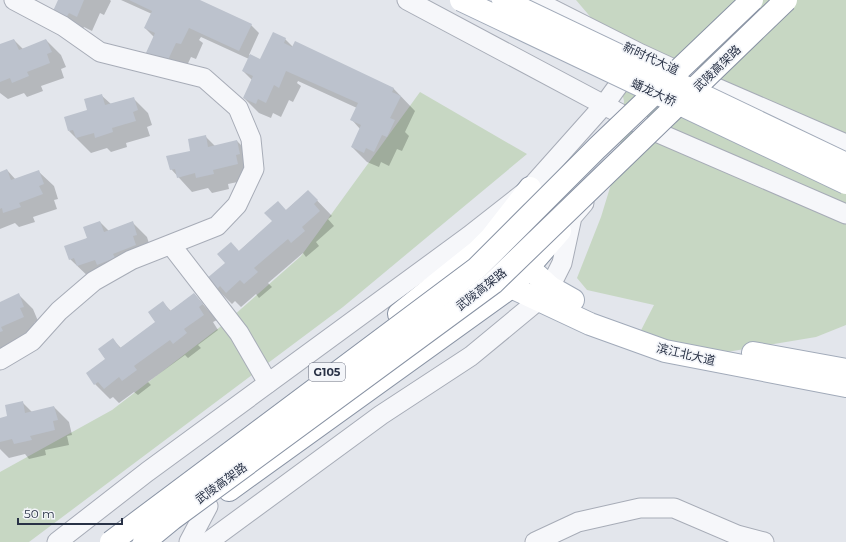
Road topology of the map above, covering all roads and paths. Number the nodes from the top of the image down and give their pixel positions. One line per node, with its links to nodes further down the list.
1 (14, 0): 18 (street)
2 (407, 0): 10 (street)
3 (461, 0): 14 (main road, 蟠龙大桥, bridge)
4 (503, 0): 13 (main road, 蟠龙大桥, bridge)
5 (534, 0): 8 (street, 新时代大道)
6 (752, 0): 28 (main road, 武陵高架路, bridge)
7 (786, 0): 29 (main road, 武陵高架路, bridge)
8 (641, 54): 9 (street, 新时代大道); 10 (street)
9 (691, 77): 11 (street, 新时代大道); 12 (street)
10 (604, 105): 11 (street); 15 (street)
11 (647, 128): 16 (street); 17 (street, 新时代大道)
12 (846, 144)
13 (846, 164)
14 (846, 183)
15 (530, 188): 24 (street); 28 (main road, G105)
16 (846, 214)
17 (572, 217): 19 (main road); 21 (street)
18 (171, 245): 22 (street); 24 (street)
19 (528, 267): 20 (main road); 21 (main road, 滨江北大道)
20 (511, 287): 21 (main road, 滨江北大道); 26 (main road)
21 (545, 293): 23 (main road, 滨江北大道); 25 (main road, 滨江北大道); 32 (street)
22 (0, 360)
23 (846, 370)
24 (268, 383): 27 (street)
25 (846, 386)
26 (208, 506): 30 (main road); 31 (street)
27 (57, 542)
28 (111, 542)
29 (144, 542)
30 (159, 542)
31 (189, 542)
32 (208, 542)
33 (535, 542): 34 (street)
34 (764, 542)

